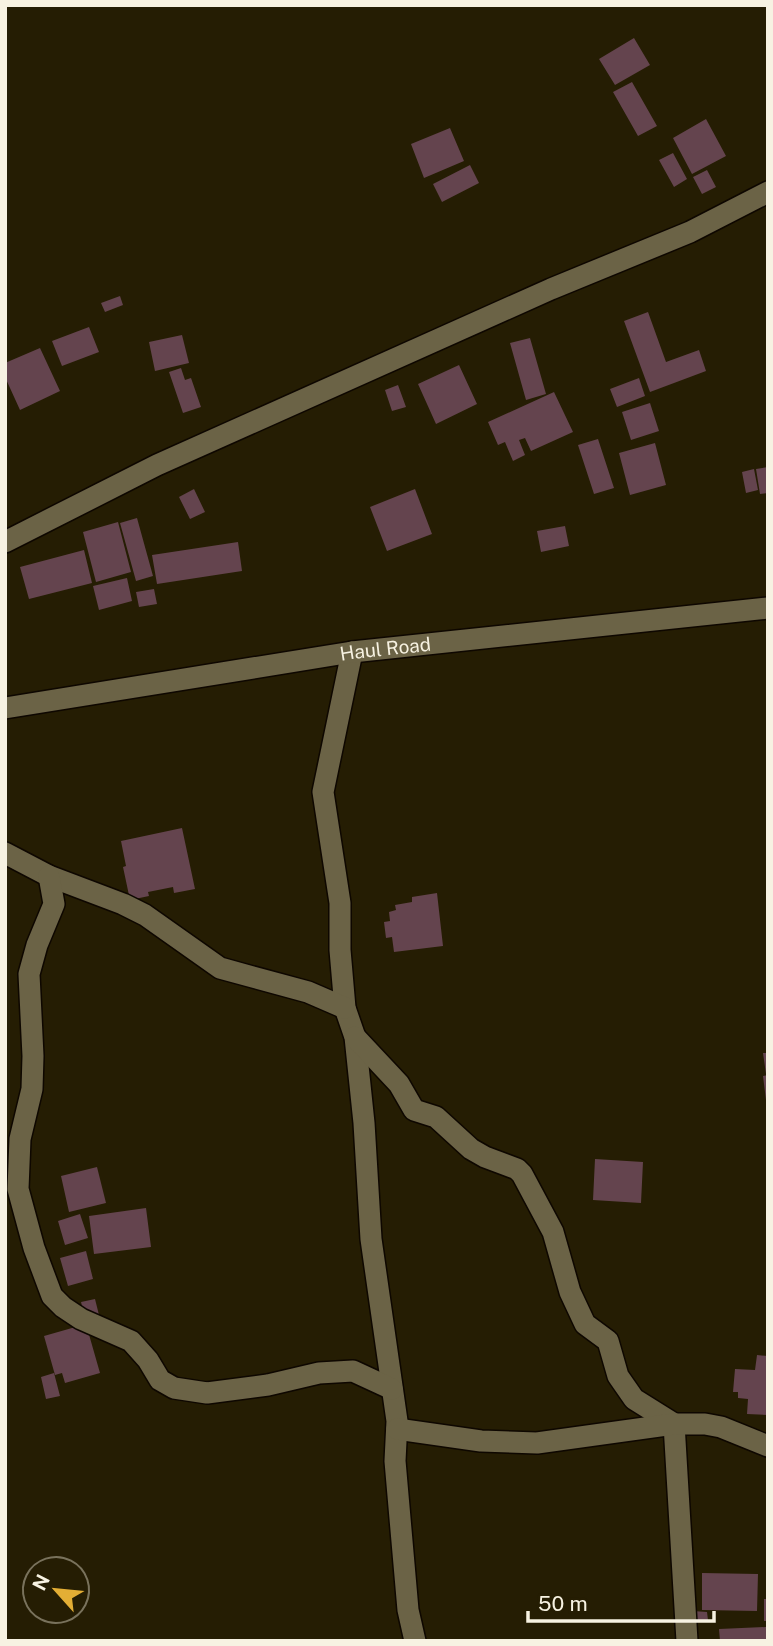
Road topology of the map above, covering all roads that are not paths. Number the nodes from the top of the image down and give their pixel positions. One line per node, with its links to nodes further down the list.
1 (768, 192): 2 (street)
2 (5, 542)
3 (768, 608): 4 (street, Haul Road)
4 (352, 652): 5 (street, Haul Road); 8 (street)
5 (5, 708)
6 (5, 853): 7 (street)
7 (49, 876): 8 (street); 10 (street)
8 (345, 1008): 9 (street)
9 (355, 1037): 10 (street); 11 (street)
10 (392, 1390): 12 (street)
11 (674, 1424): 12 (street); 13 (street); 15 (street)
12 (397, 1429): 14 (street)
13 (768, 1446)
14 (415, 1641)
15 (687, 1641)

